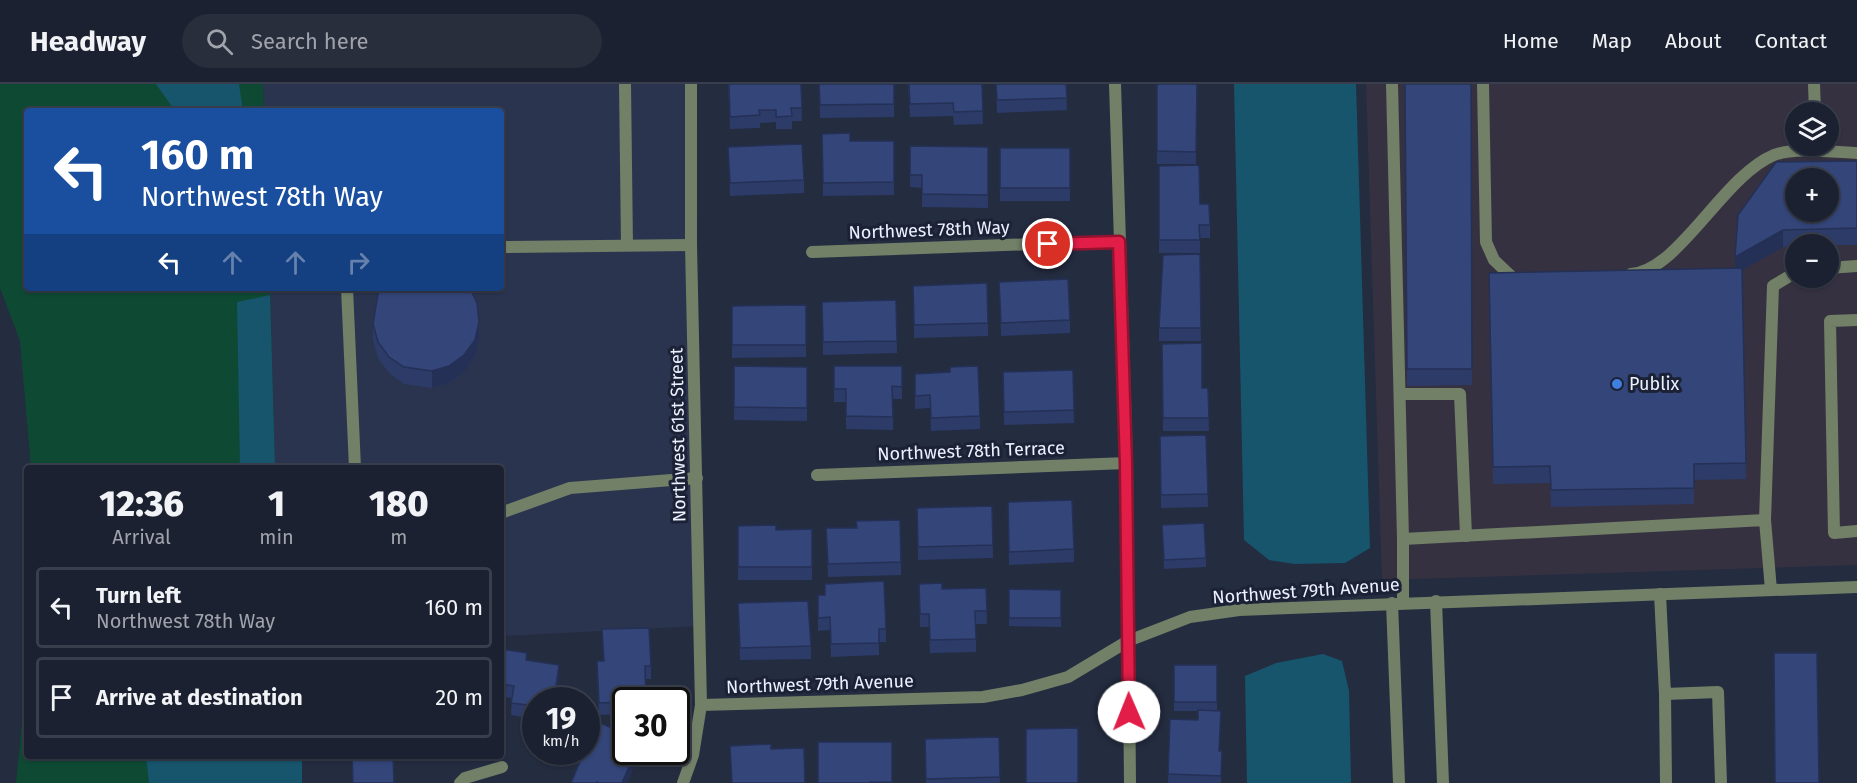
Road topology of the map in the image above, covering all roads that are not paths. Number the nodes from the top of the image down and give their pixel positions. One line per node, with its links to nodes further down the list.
1 (625, 84): 12 (street)
2 (691, 84): 13 (street, Northwest 61st Street)
3 (1115, 84): 11 (street)
4 (1392, 84): 23 (street)
5 (1483, 84): 19 (street)
6 (1814, 84): 7 (street)
7 (1815, 102)
8 (1839, 151): 10 (street)
9 (1785, 152): 18 (street)
10 (1857, 153)
11 (1119, 242): 15 (street, Northwest 78th Way); 24 (street)
12 (627, 245): 13 (street); 14 (street)
13 (692, 245): 27 (street, Northwest 61st Street)
14 (504, 247)
15 (812, 252)
16 (1857, 266): 17 (street)
17 (1839, 267)
18 (1614, 275)
19 (1535, 278)
20 (1785, 279): 29 (street)
21 (347, 291): 25 (street)
22 (1857, 320): 30 (street)
23 (1400, 394): 31 (street); 32 (street)
24 (1126, 464): 26 (street, Northwest 78th Terrace); 38 (street)
25 (355, 465)
26 (817, 475)
27 (697, 478): 28 (street); 40 (street, Northwest 61st Street)
28 (504, 512)
29 (1765, 520): 31 (street); 34 (street)
30 (1857, 531)
31 (1466, 537): 32 (street)
32 (1403, 539): 37 (street)
33 (1857, 587): 34 (street, Northwest 79th Avenue)
34 (1771, 590): 35 (street, Northwest 79th Avenue)
35 (1660, 594): 36 (street, Northwest 79th Avenue); 39 (street)
36 (1436, 601): 37 (street, Northwest 79th Avenue); 46 (street)
37 (1397, 603): 38 (street, Northwest 79th Avenue); 45 (street)
38 (1128, 641): 40 (street, Northwest 79th Avenue); 44 (street)
39 (1665, 694): 47 (street); 48 (street)
40 (701, 705): 43 (street, Northwest 61st Street)
41 (502, 767): 42 (street)
42 (460, 783)
43 (683, 783)
44 (1130, 783)
45 (1399, 783)
46 (1443, 783)
47 (1666, 783)
48 (1721, 783)

